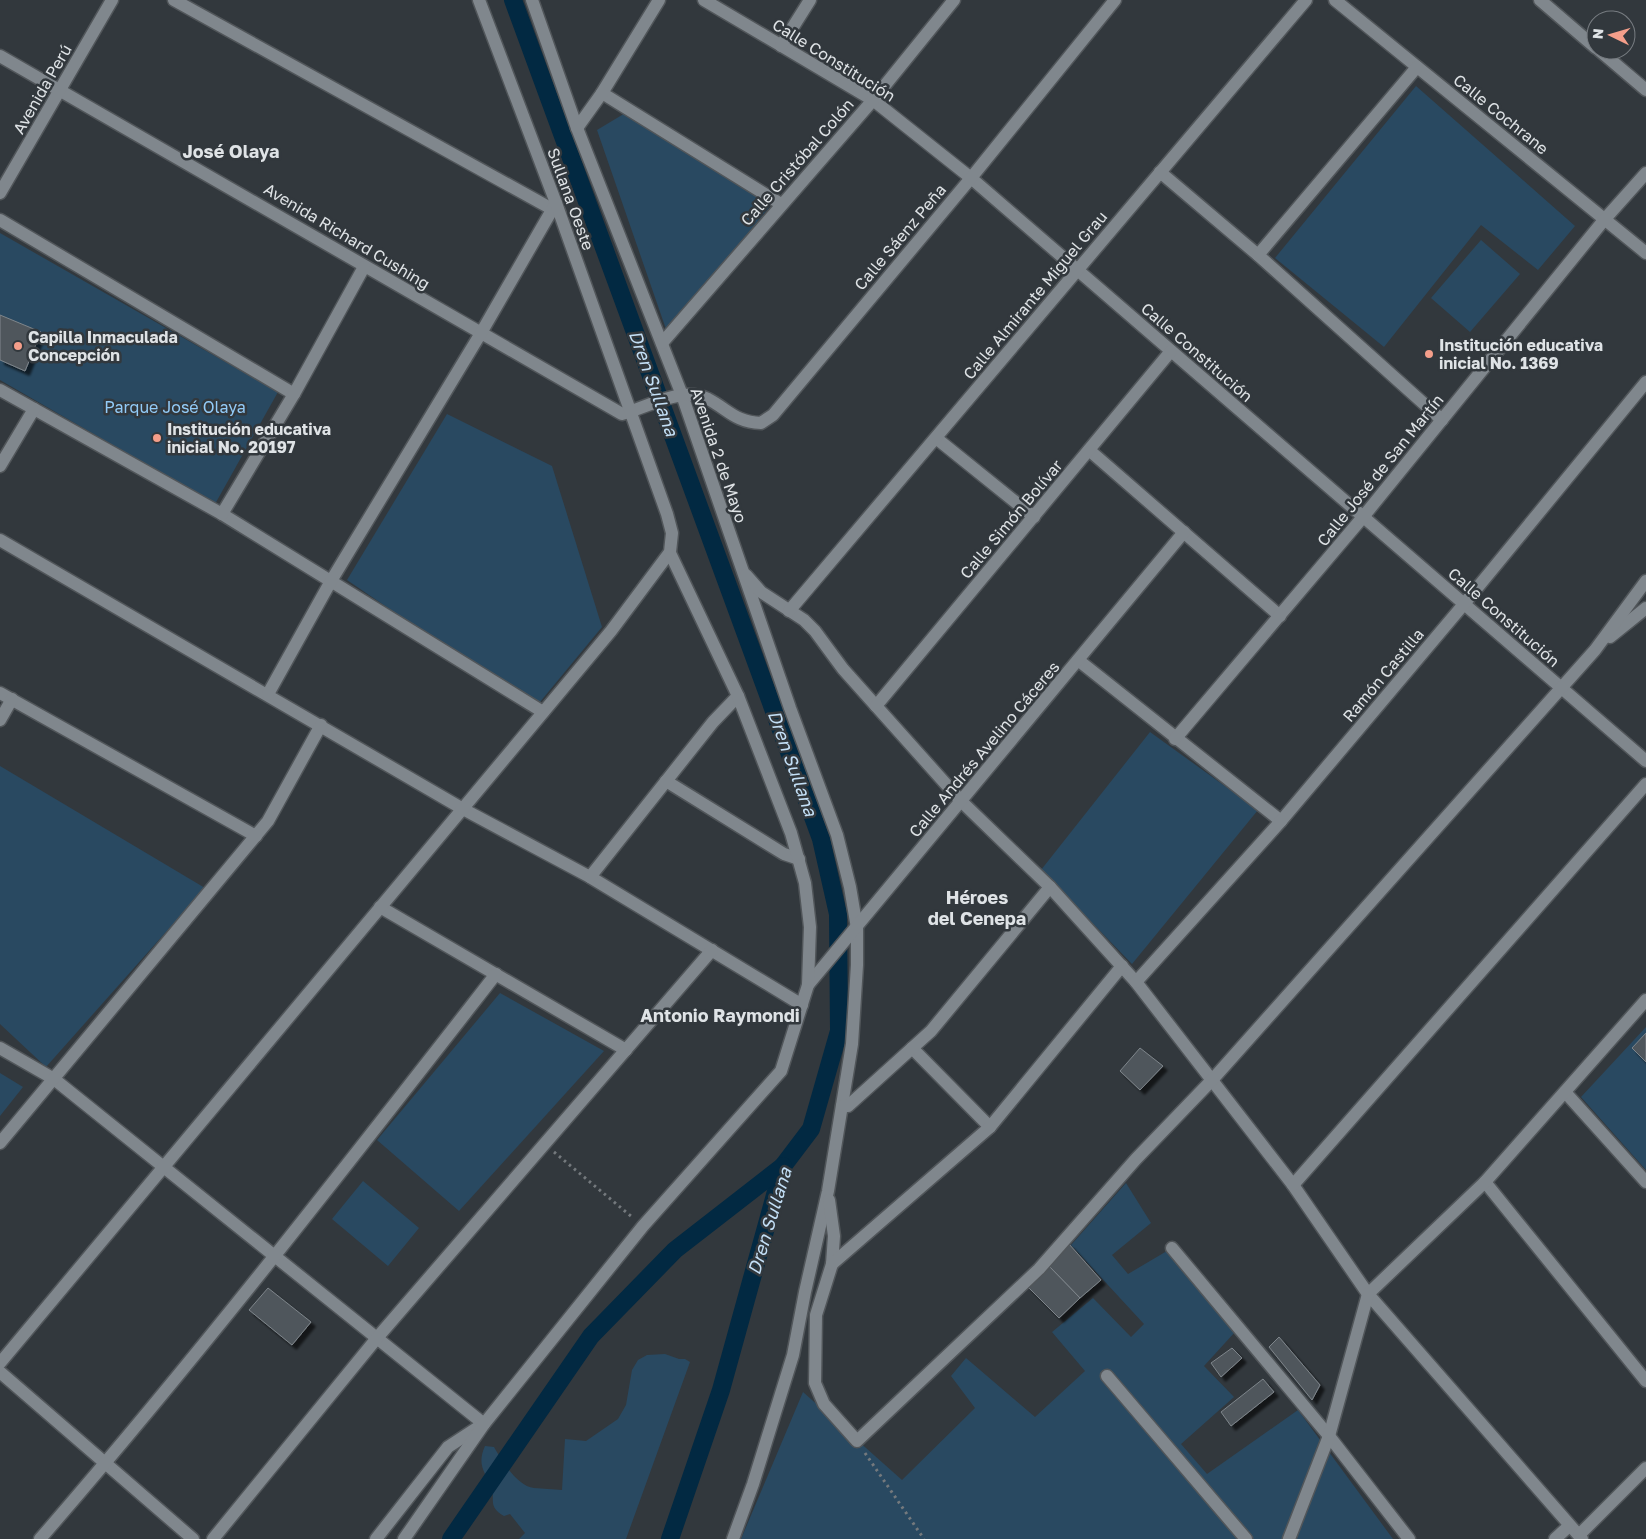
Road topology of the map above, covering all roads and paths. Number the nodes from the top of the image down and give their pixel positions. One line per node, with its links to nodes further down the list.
1 (112, 0): 18 (street, Avenida Perú)
2 (174, 0): 28 (street)
3 (479, 0): 28 (street, Sullana Oeste)
4 (532, 0): 22 (street, Avenida 2 de Mayo)
5 (659, 0): 20 (street)
6 (704, 0): 14 (street, Calle Constitución)
7 (810, 0): 14 (street)
8 (954, 0): 21 (street, Calle Cristóbal Colón)
9 (1115, 0): 25 (street, Calle Sáenz Peña)
10 (1306, 0): 23 (street, Calle Almirante Miguel Grau)
11 (1335, 0): 17 (street, Calle Cochrane)
12 (1540, 0): 13 (street)
13 (1586, 40)
14 (782, 46): 21 (street, Calle Constitución)
15 (0, 56): 18 (street, Avenida Richard Cushing)
16 (1610, 60): 19 (street)
17 (1417, 67): 30 (street, Calle Cochrane); 32 (street)
18 (61, 90): 26 (street, Avenida Perú); 33 (street, Avenida Richard Cushing)
19 (1646, 90)
20 (602, 93): 22 (street); 27 (street)
21 (873, 100): 25 (street, Calle Constitución); 27 (street, Calle Cristóbal Colón)
22 (577, 128): 36 (street, Avenida 2 de Mayo)
23 (1160, 172): 32 (street); 34 (street, Calle Almirante Miguel Grau)
24 (1646, 173): 30 (street, Calle José de San Martín)
25 (971, 178): 34 (street, Calle Constitución); 41 (street, Calle Sáenz Peña)
26 (0, 193)
27 (781, 204): 36 (street, Calle Cristóbal Colón)
28 (554, 206): 35 (street); 43 (street, Sullana Oeste)
29 (0, 220): 40 (street)
30 (1604, 220): 31 (street, Calle Cochrane); 44 (street, Calle José de San Martín)
31 (1646, 253)
32 (1258, 255): 44 (street)
33 (364, 267): 35 (street, Avenida Richard Cushing); 40 (street)
34 (1078, 270): 37 (street, Calle Constitución); 45 (street, Calle Almirante Miguel Grau)
35 (481, 334): 43 (street, Avenida Richard Cushing); 55 (street)
36 (662, 343): 41 (street, Avenida 2 de Mayo)
37 (1171, 351): 46 (street, Calle Simón Bolívar); 50 (street, Calle Constitución)
38 (1646, 382): 57 (street, Ramón Castilla)
39 (0, 390): 42 (street)
40 (294, 394): 48 (street)
41 (678, 396): 43 (street); 54 (street, Avenida 2 de Mayo)
42 (34, 409): 47 (street); 48 (street)
43 (634, 410): 53 (street, Sullana Oeste)
44 (1442, 420): 50 (street, Calle José de San Martín)
45 (936, 438): 49 (street); 59 (street, Calle Almirante Miguel Grau)
46 (1089, 450): 49 (street, Calle Simón Bolívar); 51 (street)
47 (0, 466)
48 (222, 514): 55 (street)
49 (1034, 517): 68 (street, Calle Simón Bolívar)
50 (1363, 517): 57 (street, Calle Constitución); 60 (street, Calle José de San Martín)
51 (1184, 532): 60 (street); 62 (street, Calle Andrés Avelino Cáceres)
52 (0, 540): 65 (street)
53 (670, 553): 66 (street); 69 (street)
54 (742, 570): 59 (street); 84 (street, Avenida 2 de Mayo)
55 (331, 581): 65 (street); 69 (street)
56 (1646, 581): 61 (street)
57 (1464, 604): 63 (street, Calle Constitución); 78 (street, Ramón Castilla)
58 (1646, 608): 61 (street)
59 (789, 611): 68 (street)
60 (1280, 616): 72 (street, Calle José de San Martín)
61 (1595, 650): 63 (street)
62 (1078, 660): 72 (street); 76 (street, Calle Andrés Avelino Cáceres)
63 (1561, 688): 73 (street, Calle Constitución); 96 (street)
64 (0, 693): 67 (street)
65 (268, 694): 71 (street)
66 (738, 696): 74 (street); 80 (street)
67 (12, 699): 70 (street); 79 (street)
68 (876, 706): 76 (street)
69 (543, 712): 77 (street)
70 (0, 720)
71 (321, 725): 77 (street); 79 (street)
72 (1175, 739): 78 (street)
73 (1646, 761)
74 (666, 781): 80 (street); 81 (street)
75 (1646, 784): 105 (street)
76 (961, 801): 82 (street); 84 (street, Calle Andrés Avelino Cáceres)
77 (463, 809): 81 (street); 83 (street)
78 (1281, 821): 88 (street, Ramón Castilla)
79 (256, 836): 95 (street)
80 (799, 859): 89 (street)
81 (590, 877): 85 (street)
82 (1050, 887): 86 (street); 93 (street)
83 (380, 907): 87 (street); 102 (street)
84 (853, 932): 89 (street, Calle Andrés Avelino Cáceres); 98 (street, Avenida 2 de Mayo)
85 (712, 950): 91 (street); 94 (street)
86 (1122, 966): 88 (street); 99 (street)
87 (496, 974): 94 (street); 109 (street)
88 (1136, 982): 96 (street)
89 (808, 985): 91 (street)
90 (1646, 1000): 97 (street)
91 (802, 1005): 107 (street)
92 (0, 1048): 95 (street)
93 (912, 1048): 98 (street); 99 (street)
94 (626, 1050): 101 (street)
95 (54, 1079): 100 (street); 102 (street)
96 (1213, 1079): 105 (street); 119 (street)
97 (1565, 1092): 103 (street); 104 (street)
98 (842, 1106): 106 (street, Avenida 2 de Mayo)
99 (990, 1127): 110 (street)
100 (0, 1143)
101 (544, 1144): 107 (path); 112 (street)
102 (162, 1168): 109 (street); 113 (street)
103 (1485, 1182): 111 (street); 116 (street)
104 (1646, 1182)
105 (1294, 1185): 111 (street)
106 (828, 1192): 110 (street); 128 (street)
107 (643, 1226): 117 (street)
108 (1172, 1248): 118 (street)
109 (275, 1257): 112 (street); 120 (street)
110 (832, 1264): 119 (street)
111 (1368, 1294): 118 (street); 122 (street)
112 (377, 1338): 117 (street); 125 (street)
113 (0, 1363)
114 (0, 1372): 120 (street)
115 (1107, 1376): 130 (street)
116 (1646, 1381)
117 (484, 1424): 126 (street); 127 (street)
118 (1329, 1436): 131 (street); 132 (street)
119 (857, 1441): 129 (path)
120 (105, 1464): 123 (street); 124 (street)
121 (1646, 1468): 122 (street)
122 (1577, 1533): 133 (street)
123 (40, 1539)
124 (193, 1539)
125 (213, 1539)
126 (376, 1539)
127 (404, 1539)
128 (733, 1539)
129 (924, 1539)
130 (1246, 1539)
131 (1289, 1539)
132 (1410, 1539)
133 (1555, 1539)

